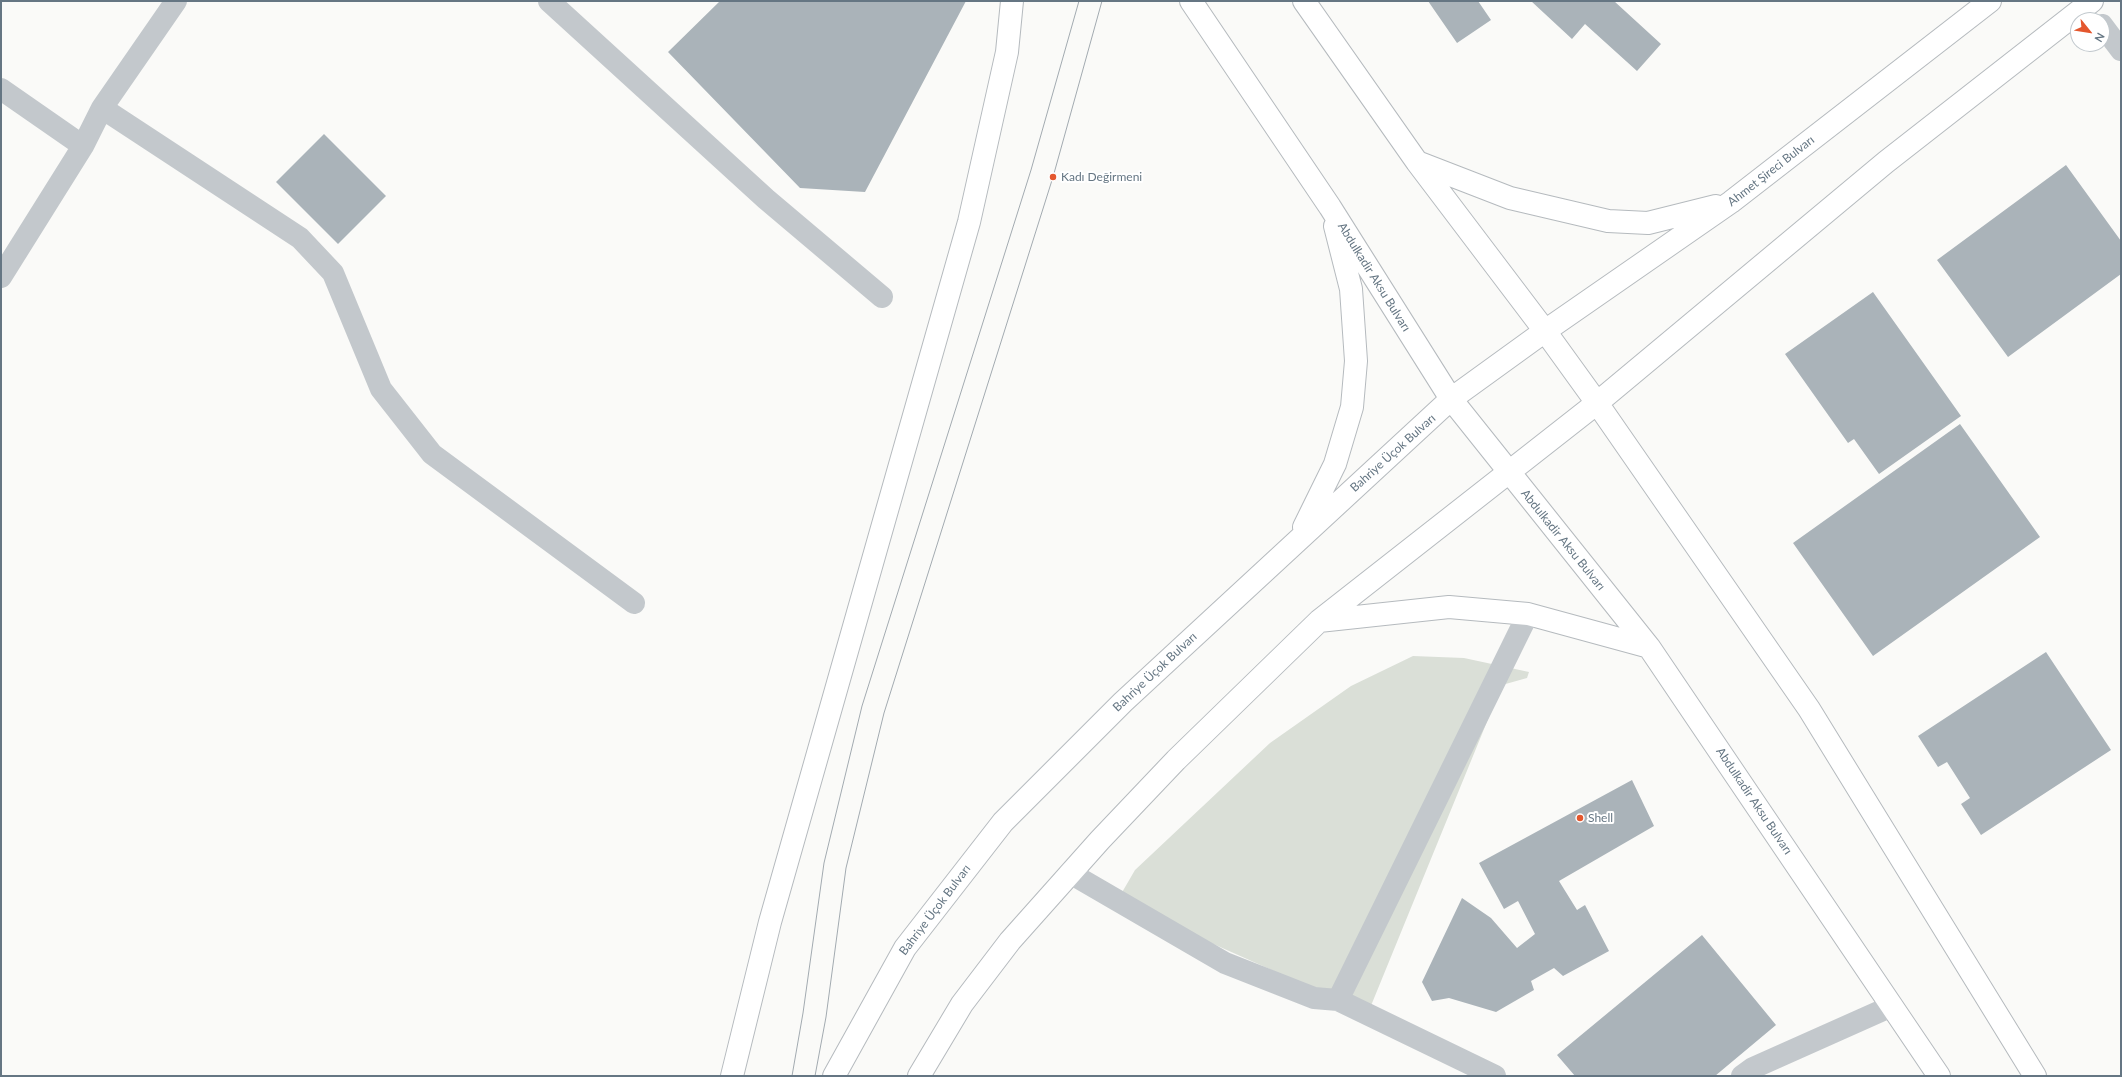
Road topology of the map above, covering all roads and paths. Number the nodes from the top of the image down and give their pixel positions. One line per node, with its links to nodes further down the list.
1 (176, 1): 11 (street)
2 (549, 1): 17 (street)
3 (1012, 1): 30 (main road)
4 (1191, 1): 15 (main road, Abdulkadir Aksu Bulvarı)
5 (1304, 1): 13 (main road)
6 (1990, 1): 14 (main road, Ahmet Şireci Bulvarı)
7 (2092, 9): 20 (main road)
8 (2110, 36): 9 (street)
9 (2121, 50)
10 (1, 89): 12 (street)
11 (102, 108): 12 (street); 23 (street)
12 (83, 146): 16 (street)
13 (1417, 162): 14 (main road); 18 (main road)
14 (1731, 202): 18 (main road, Ahmet Şireci Bulvarı)
15 (1330, 207): 19 (main road, Abdulkadir Aksu Bulvarı); 22 (main road)
16 (1, 277)
17 (882, 297)
18 (1545, 331): 19 (main road, Bahriye Üçok Bulvarı); 20 (main road)
19 (1452, 399): 21 (main road, Abdulkadir Aksu Bulvarı); 22 (main road, Bahriye Üçok Bulvarı)
20 (1597, 403): 21 (main road); 36 (main road)
21 (1508, 471): 25 (main road); 26 (main road, Abdulkadir Aksu Bulvarı)
22 (1299, 538): 31 (main road, Bahriye Üçok Bulvarı)
23 (634, 603)
24 (1528, 614): 25 (main road); 26 (main road); 28 (street)
25 (1319, 621): 27 (main road)
26 (1649, 646): 29 (main road, Abdulkadir Aksu Bulvarı)
27 (1070, 873): 28 (street); 32 (main road)
28 (1338, 1000): 33 (street)
29 (1892, 1006): 34 (street); 35 (main road, Abdulkadir Aksu Bulvarı)
30 (732, 1076)
31 (834, 1076)
32 (919, 1076)
33 (1495, 1076)
34 (1742, 1076)
35 (1939, 1076)
36 (2035, 1076)

